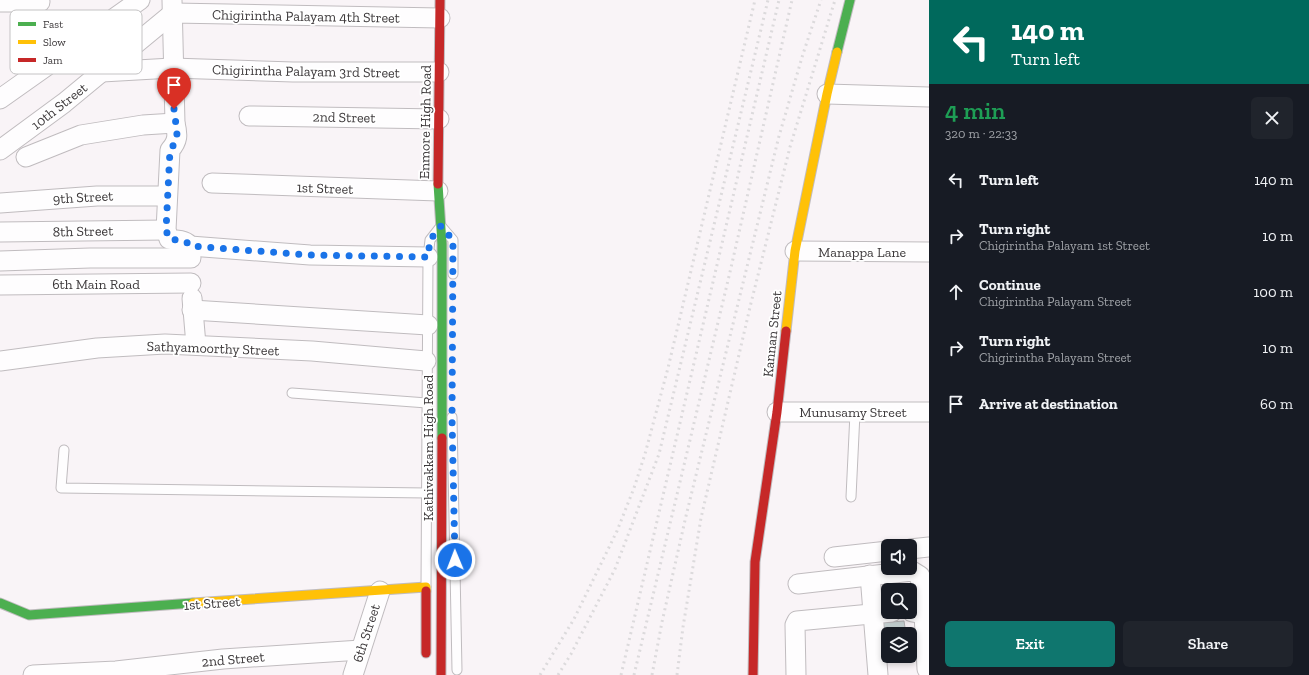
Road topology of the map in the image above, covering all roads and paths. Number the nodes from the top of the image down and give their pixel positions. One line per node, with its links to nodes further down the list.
1 (140, 0): 7 (street)
2 (850, 0): 14 (street, Kannan Street)
3 (0, 2): 4 (street)
4 (40, 2)
5 (172, 7): 6 (street, Chigirintha Palayam 4th Street); 8 (street, 10th Street); 9 (street)
6 (440, 9): 11 (street, Enmore High Road)
7 (126, 10)
8 (142, 35)
9 (172, 68): 10 (street, Chigirintha Palayam 3rd Street); 11 (street, Chigirintha Palayam 3rd Street); 19 (street)
10 (142, 70)
11 (439, 72): 18 (street, Enmore High Road)
12 (35, 74): 16 (street)
13 (100, 74): 20 (street, 10th Street)
14 (827, 94): 15 (street); 30 (street, Kannan Street)
15 (929, 97)
16 (0, 99)
17 (249, 116): 18 (street, 2nd Street)
18 (439, 119): 23 (street, Enmore High Road)
19 (175, 123): 21 (street); 24 (street)
20 (0, 150)
21 (26, 157)
22 (212, 183): 23 (street, 1st Street)
23 (438, 191): 26 (street, Enmore High Road)
24 (167, 196): 25 (street, 9th Street); 27 (street)
25 (0, 203)
26 (441, 226): 29 (street, Enmore High Road); 33 (lane); 36 (lane)
27 (166, 230): 28 (street, 8th Street); 31 (street)
28 (0, 232)
29 (442, 244): 70 (street, Kathivakkam High Road)
30 (795, 251): 32 (street, Manappa Lane); 46 (street, Kannan Street)
31 (190, 252): 33 (street); 34 (street, 6th Main Road); 35 (street)
32 (929, 252)
33 (428, 257): 39 (lane)
34 (0, 261)
35 (191, 283): 37 (street, 6th Main Road); 38 (street)
36 (453, 283)
37 (0, 285)
38 (192, 310): 39 (street); 40 (street)
39 (428, 325): 41 (lane)
40 (196, 345): 41 (street, Sathyamoorthy Street); 42 (street, Sathyamoorthy Street)
41 (426, 361): 44 (lane)
42 (0, 362)
43 (292, 393): 44 (lane)
44 (427, 403): 50 (lane)
45 (452, 410): 66 (lane)
46 (777, 412): 48 (street, Munusamy Street); 71 (street, Kannan Street)
47 (929, 412): 48 (street, Munusamy Street)
48 (855, 413): 51 (lane)
49 (64, 450): 50 (lane)
50 (427, 493): 58 (lane)
51 (851, 497)
52 (929, 547): 53 (street)
53 (917, 548)
54 (881, 552): 55 (street)
55 (834, 558)
56 (870, 575): 57 (street); 61 (street); 63 (street)
57 (798, 584)
58 (426, 587): 59 (street, 1st Street); 65 (street)
59 (380, 591): 60 (street, 1st Street); 64 (street, 6th Street)
60 (0, 604)
61 (872, 613): 62 (street); 72 (street); 73 (street)
62 (881, 613)
63 (917, 613): 67 (street)
64 (361, 650): 68 (street, 2nd Street); 69 (street, 6th Street)
65 (426, 660)
66 (457, 670)
67 (928, 672)
68 (33, 675)
69 (353, 675)
70 (441, 675)
71 (753, 675)
72 (796, 675)
73 (878, 675)

